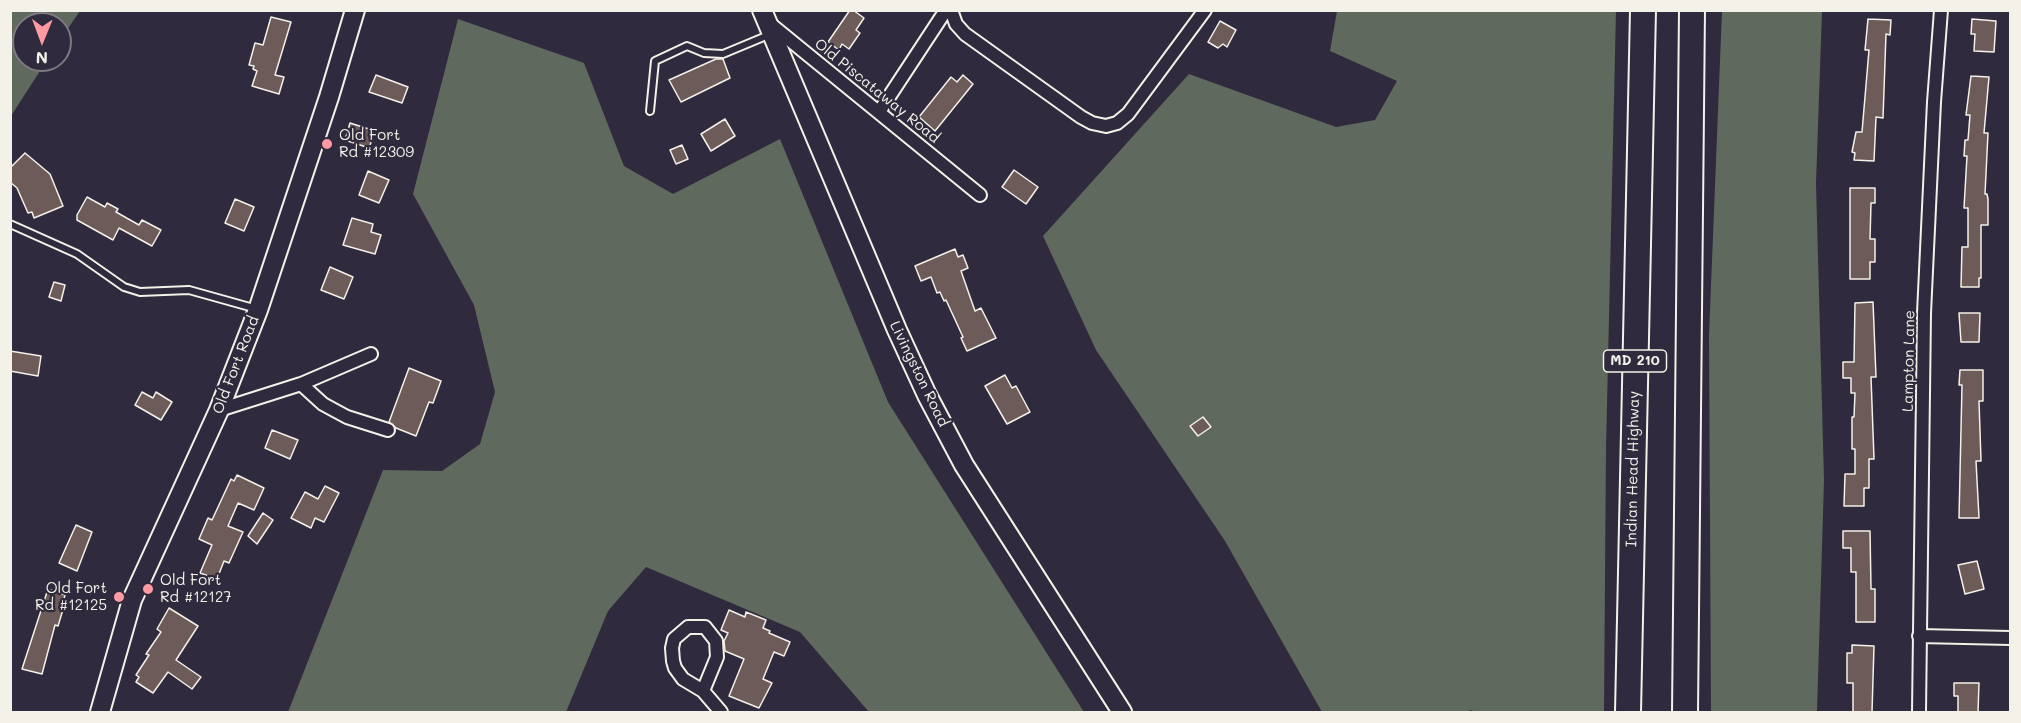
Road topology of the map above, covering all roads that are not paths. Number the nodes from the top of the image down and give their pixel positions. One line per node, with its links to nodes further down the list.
1 (355, 10): 13 (main road, Old Fort Road)
2 (946, 10): 10 (street)
3 (951, 10): 4 (street)
4 (1205, 10)
5 (1643, 10): 24 (highway, Indian Head Highway / MD 210)
6 (1692, 10): 25 (highway, MD 210)
7 (1941, 10): 18 (street, Lampton Lane)
8 (764, 19): 9 (lane); 10 (street, Old Piscataway Road); 23 (main road, Livingston Road)
9 (650, 111)
10 (879, 112): 11 (street, Old Piscataway Road)
11 (980, 195)
12 (10, 224): 13 (lane)
13 (258, 309): 16 (main road, Old Fort Road)
14 (371, 354): 15 (street)
15 (301, 384): 16 (street); 17 (street)
16 (219, 410): 21 (main road, Old Fort Road)
17 (388, 430)
18 (1919, 636): 19 (street); 26 (street, Lampton Lane)
19 (2010, 638)
20 (704, 691): 20 (street); 22 (street)
21 (100, 712)
22 (722, 712)
23 (1122, 712)
24 (1628, 712)
25 (1686, 712)
26 (1919, 712)

